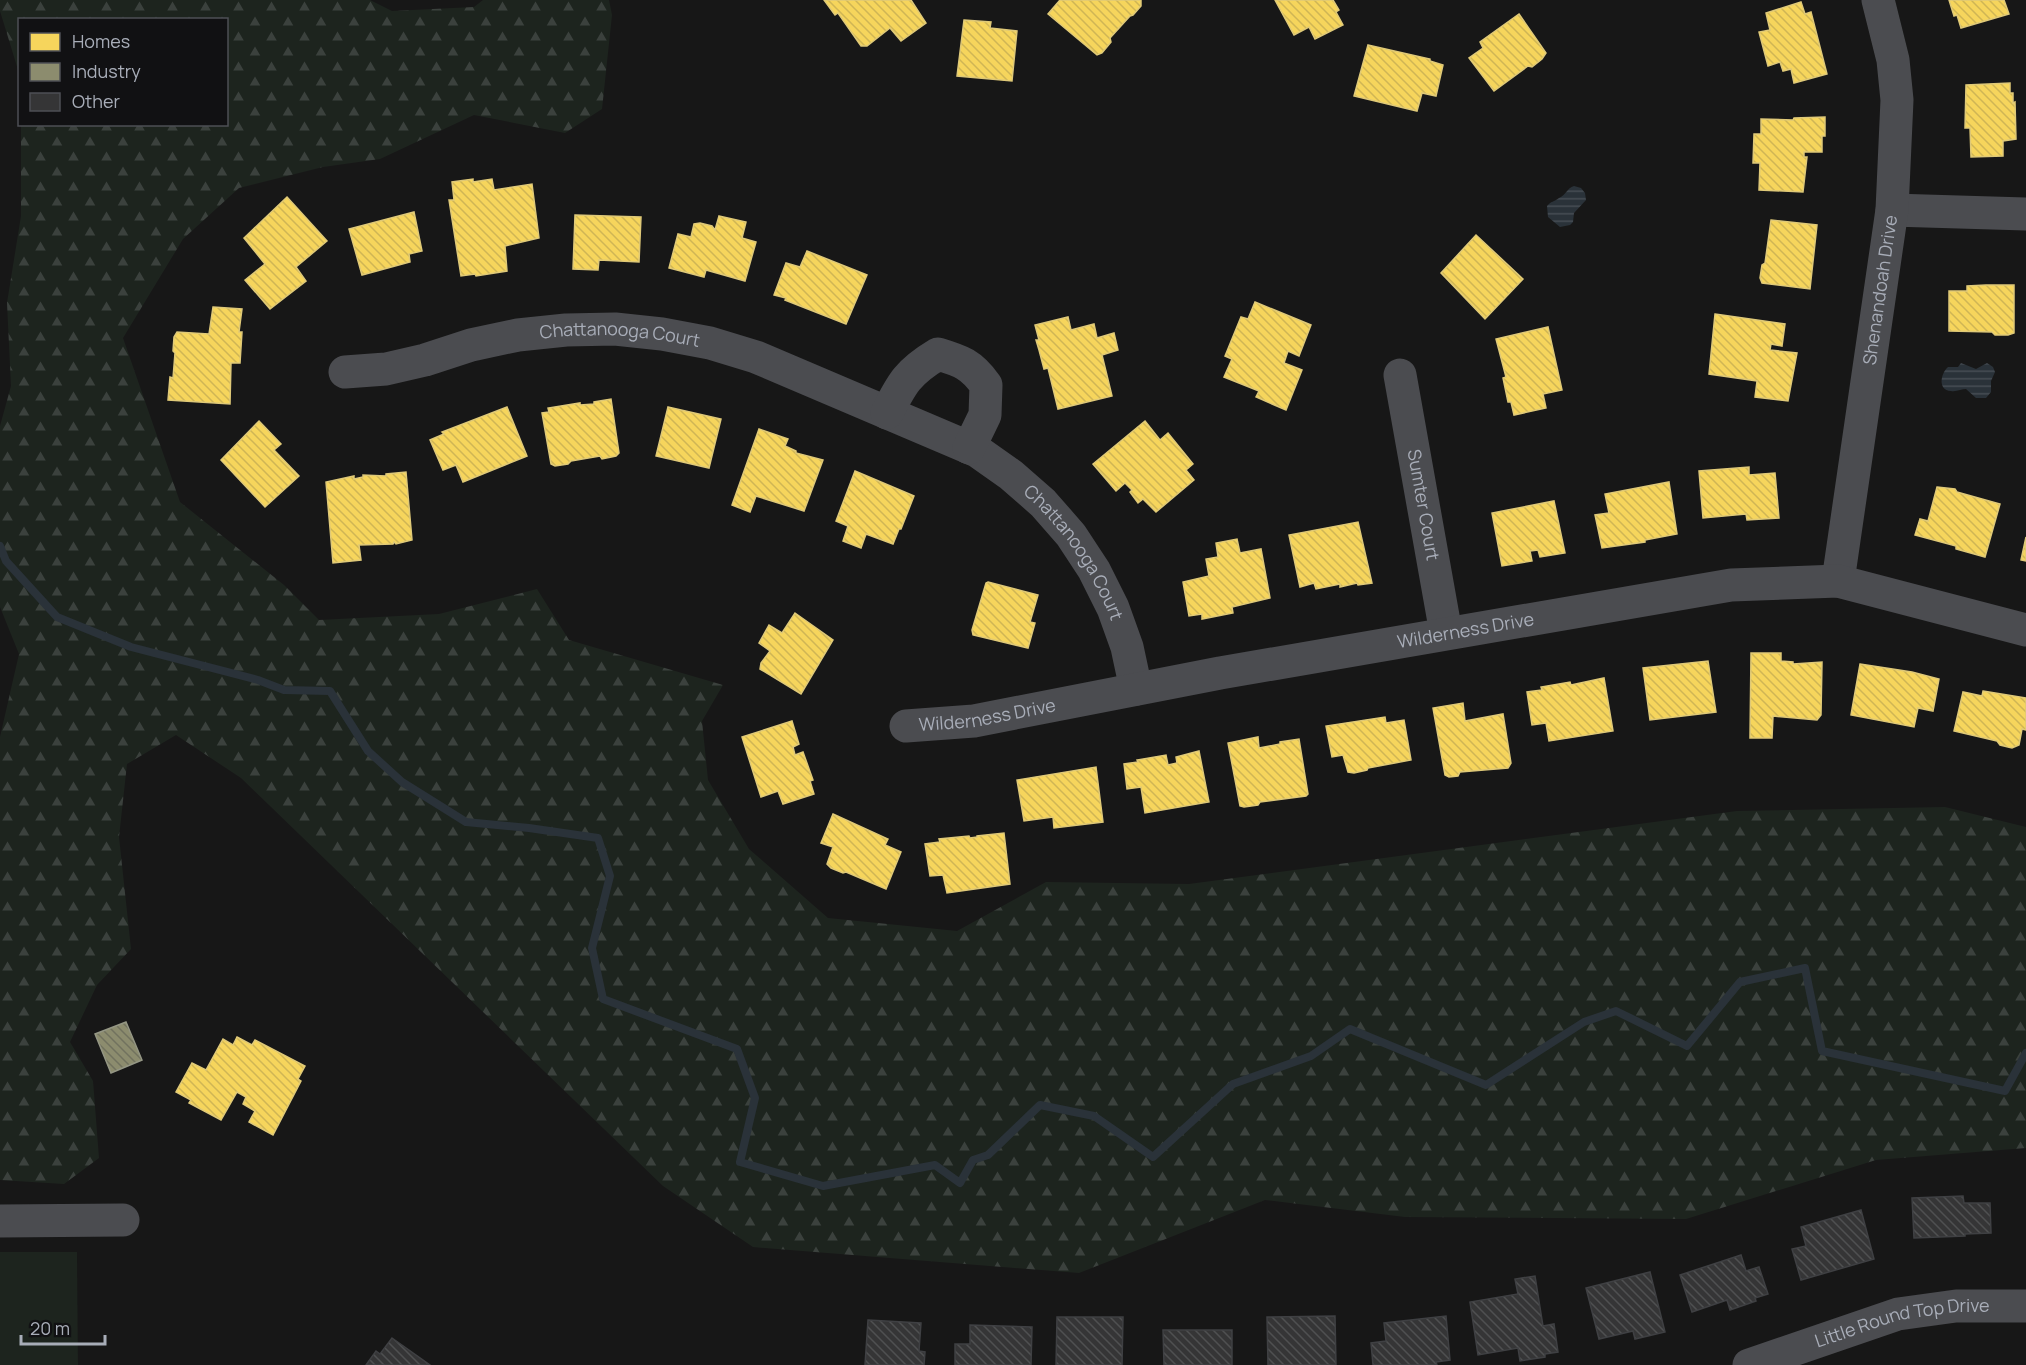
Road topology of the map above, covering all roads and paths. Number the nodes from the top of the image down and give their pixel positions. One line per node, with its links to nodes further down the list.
1 (1878, 0): 2 (street, Shenandoah Drive)
2 (1892, 210): 3 (street); 8 (street, Shenandoah Drive)
3 (2026, 214)
4 (345, 372): 6 (street, Chattanooga Court)
5 (1400, 375): 10 (street, Sumter Court)
6 (887, 412): 7 (street, Chattanooga Court); 7 (street)
7 (969, 448): 11 (street, Chattanooga Court)
8 (1838, 581): 9 (street, Wilderness Drive); 10 (street, Wilderness Drive)
9 (2026, 630)
10 (1446, 633): 11 (street, Wilderness Drive)
11 (1136, 688): 12 (street, Wilderness Drive)
12 (906, 726)
13 (123, 1220): 14 (street)
14 (0, 1221)
15 (2026, 1306): 16 (street, Little Round Top Drive)
16 (1749, 1365)

